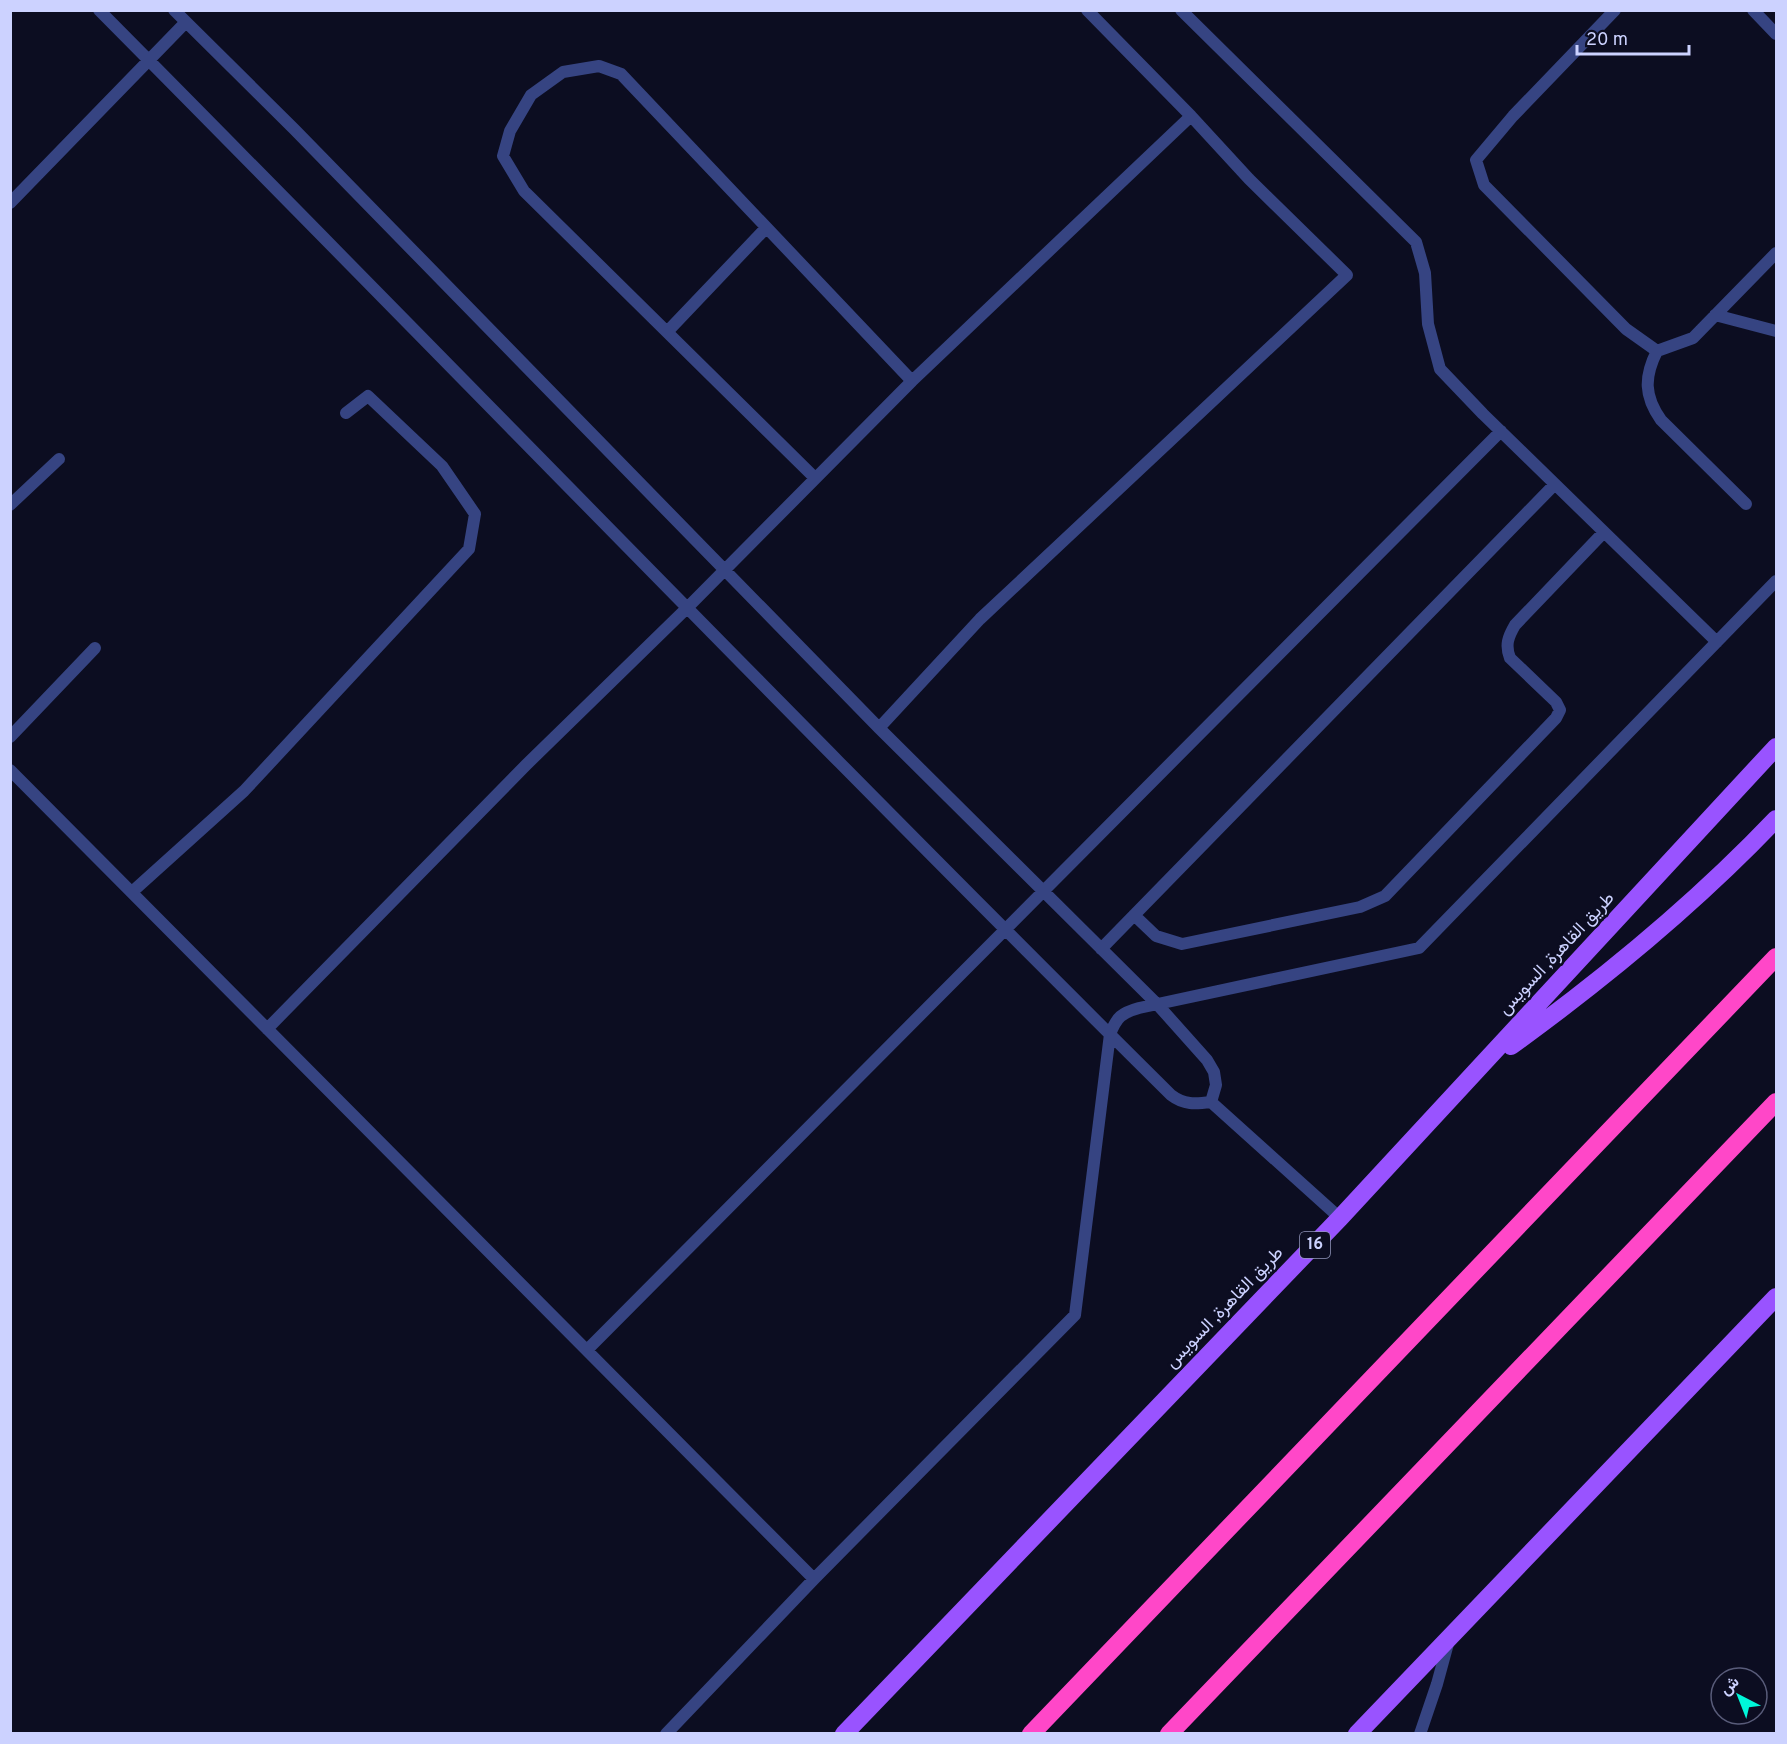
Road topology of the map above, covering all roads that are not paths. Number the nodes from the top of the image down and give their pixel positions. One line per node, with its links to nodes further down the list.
1 (99, 10): 9 (lane)
2 (174, 10): 7 (lane)
3 (1087, 10): 10 (lane)
4 (1181, 10): 20 (lane)
5 (1615, 10): 17 (lane)
6 (1753, 10): 8 (lane)
7 (186, 21): 9 (lane); 27 (lane)
8 (1776, 34)
9 (148, 60): 11 (lane); 29 (lane)
10 (1191, 116): 18 (lane); 32 (lane)
11 (10, 203)
12 (766, 228): 16 (lane); 16 (lane); 18 (lane)
13 (1776, 253): 14 (lane)
14 (1715, 315): 15 (lane); 17 (lane)
15 (1776, 331)
16 (667, 332): 22 (lane)
17 (1657, 351): 24 (lane)
18 (912, 381): 22 (lane)
19 (346, 413): 38 (lane)
20 (1501, 431): 23 (lane); 37 (lane)
21 (59, 459): 25 (lane)
22 (815, 478): 27 (lane)
23 (1555, 483): 26 (lane); 39 (lane)
24 (1746, 504)
25 (10, 505)
26 (1604, 532): 30 (lane); 39 (lane)
27 (723, 570): 29 (lane); 32 (lane)
28 (1776, 581): 30 (lane)
29 (688, 607): 40 (lane); 44 (lane)
30 (1717, 642): 43 (lane)
31 (96, 648): 33 (lane)
32 (879, 728): 37 (lane)
33 (10, 737)
34 (1776, 747): 46 (main road, طريق القاهرة, السويس / 16)
35 (10, 770): 38 (lane)
36 (1776, 819): 46 (main road)
37 (1044, 891): 40 (lane); 41 (lane)
38 (132, 892): 44 (lane)
39 (1134, 915): 41 (lane)
40 (1005, 928): 45 (lane); 51 (lane)
41 (1101, 949): 43 (lane)
42 (1776, 957): 56 (highway)
43 (1157, 1004): 45 (lane); 47 (lane)
44 (267, 1029): 51 (lane)
45 (1110, 1034): 47 (lane); 52 (lane)
46 (1478, 1070): 49 (main road, طريق القاهرة, السويس / 16)
47 (1211, 1102): 49 (lane)
48 (1776, 1102): 57 (highway)
49 (1340, 1218): 55 (main road, طريق القاهرة, السويس / 16)
50 (1776, 1297): 53 (main road)
51 (587, 1350): 52 (lane)
52 (814, 1579): 54 (lane)
53 (1450, 1636): 58 (main road); 59 (lane)
54 (666, 1734)
55 (843, 1734)
56 (1031, 1734)
57 (1169, 1734)
58 (1357, 1734)
59 (1420, 1734)

